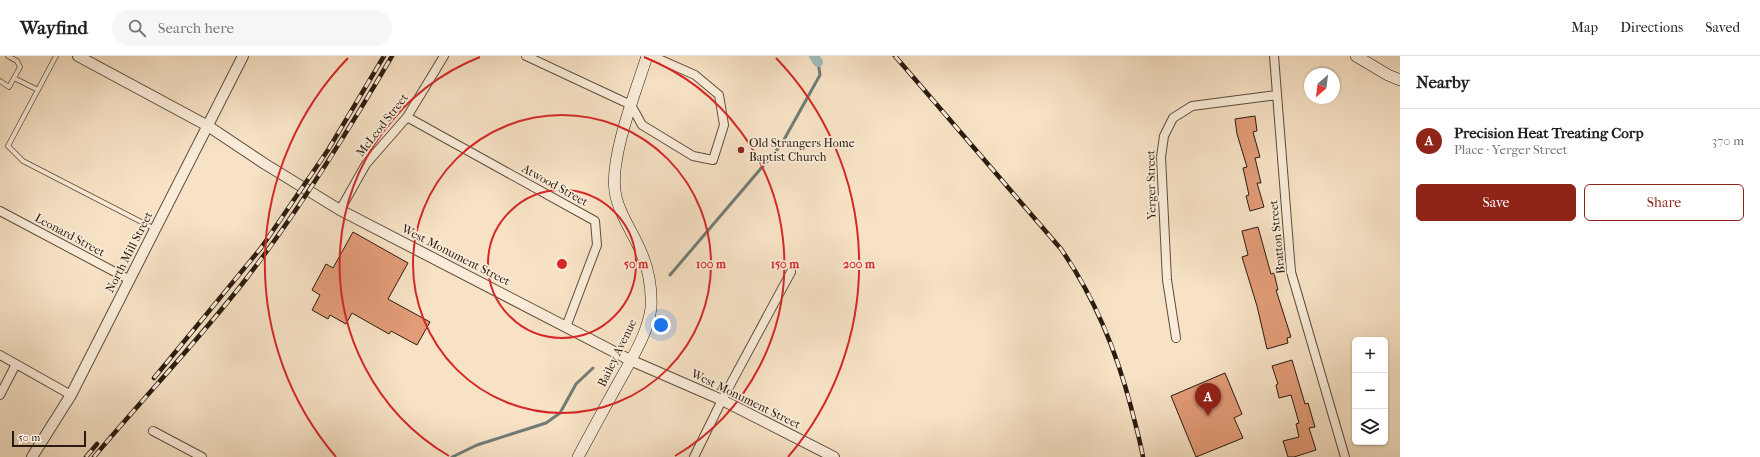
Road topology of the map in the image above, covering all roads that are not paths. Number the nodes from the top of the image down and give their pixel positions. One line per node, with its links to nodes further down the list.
1 (8, 56): 12 (lane)
2 (20, 56): 12 (lane)
3 (56, 56): 16 (lane)
4 (78, 56): 20 (street, West Monument Street)
5 (243, 56): 20 (street, North Mill Street)
6 (444, 56): 19 (street, McLeod Street)
7 (526, 56): 18 (street)
8 (647, 56): 18 (main road, Bailey Avenue)
9 (652, 56): 18 (street)
10 (1274, 56): 17 (street, Bratton Street)
11 (1356, 56): 14 (main road)
12 (17, 61): 13 (lane)
13 (14, 78): 15 (lane); 16 (lane)
14 (1400, 80)
15 (0, 82)
16 (38, 90): 23 (lane)
17 (1277, 95): 27 (street, Yerger Street); 40 (street, Bratton Street)
18 (631, 105): 29 (main road, Bailey Avenue)
19 (407, 117): 21 (street, McLeod Street); 26 (street, Atwood Street)
20 (208, 126): 21 (street, West Monument Street); 23 (street, North Mill Street)
21 (340, 210): 26 (street, West Monument Street)
22 (0, 211): 25 (street, Leonard Street)
23 (155, 229): 25 (street, North Mill Street)
24 (791, 272): 33 (street)
25 (130, 280): 32 (street, North Mill Street)
26 (566, 327): 29 (street, West Monument Street)
27 (1176, 338)
28 (0, 355): 30 (street)
29 (630, 360): 33 (street, West Monument Street); 37 (main road, Bailey Avenue)
30 (16, 364): 31 (street); 32 (street)
31 (0, 395)
32 (71, 395): 35 (street, North Mill Street)
33 (722, 400): 38 (street); 39 (street, West Monument Street)
34 (154, 431): 36 (street)
35 (32, 457)
36 (202, 457)
37 (578, 457)
38 (694, 457)
39 (834, 457)
40 (1345, 457)

